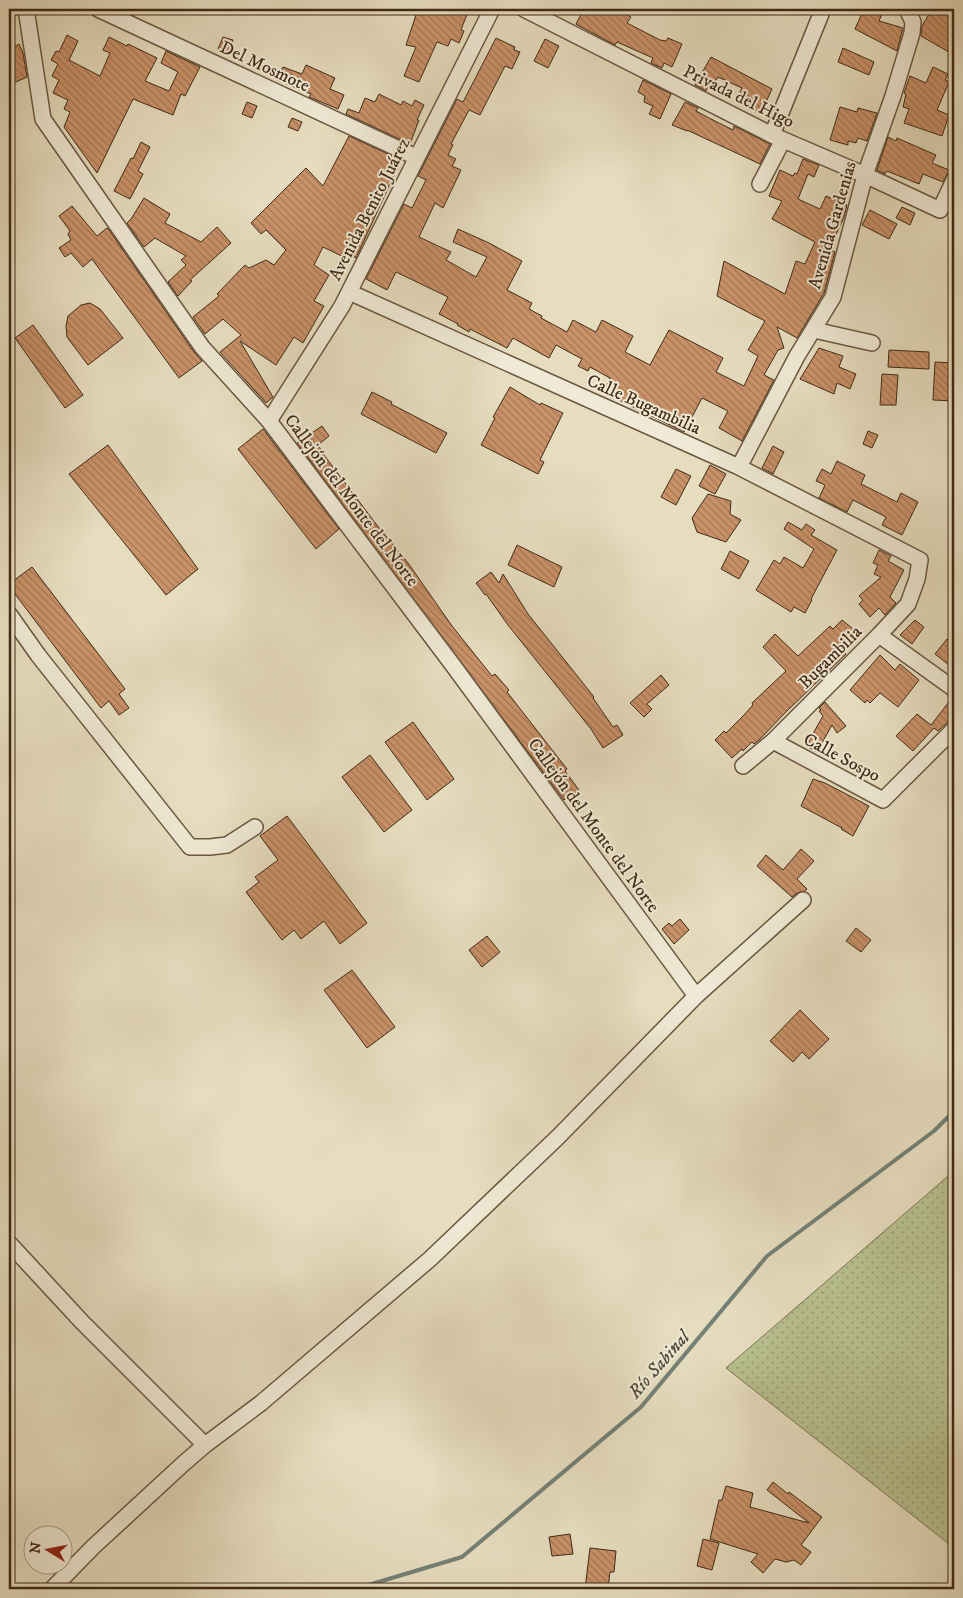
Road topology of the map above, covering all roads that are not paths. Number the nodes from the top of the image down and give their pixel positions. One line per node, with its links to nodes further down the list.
1 (26, 9): 15 (street, Callejón del Monte del Norte)
2 (98, 9): 8 (street, Del Mosmote)
3 (492, 9): 8 (street, Avenida Benito Juárez)
4 (524, 9): 7 (street, Privada del Higo)
5 (823, 9): 7 (street)
6 (908, 9): 9 (street, Avenida Gardenias)
7 (777, 137): 9 (street, Privada del Higo); 11 (street)
8 (416, 157): 12 (street, Avenida Benito Juárez)
9 (865, 174): 10 (street, Privada del Higo); 13 (street, Avenida Gardenias)
10 (954, 180)
11 (760, 184)
12 (349, 292): 15 (street, Avenida Benito Juárez); 16 (street, Calle Bugambilia)
13 (814, 330): 14 (street); 16 (street, Avenida Gardenias)
14 (872, 343)
15 (269, 421): 26 (street, Callejón del Monte del Norte)
16 (740, 467): 17 (street, Calle Bugambilia)
17 (920, 560): 19 (street, Bugambilia)
18 (9, 614): 24 (street)
19 (879, 635): 20 (street); 22 (street, Bugambilia)
20 (954, 689)
21 (954, 729): 22 (street, Calle Sospo)
22 (773, 741): 23 (street, Bugambilia)
23 (743, 766)
24 (255, 827)
25 (803, 900): 26 (street)
26 (696, 996): 28 (street)
27 (9, 1244): 28 (street)
28 (205, 1445): 29 (street)
29 (52, 1589)

